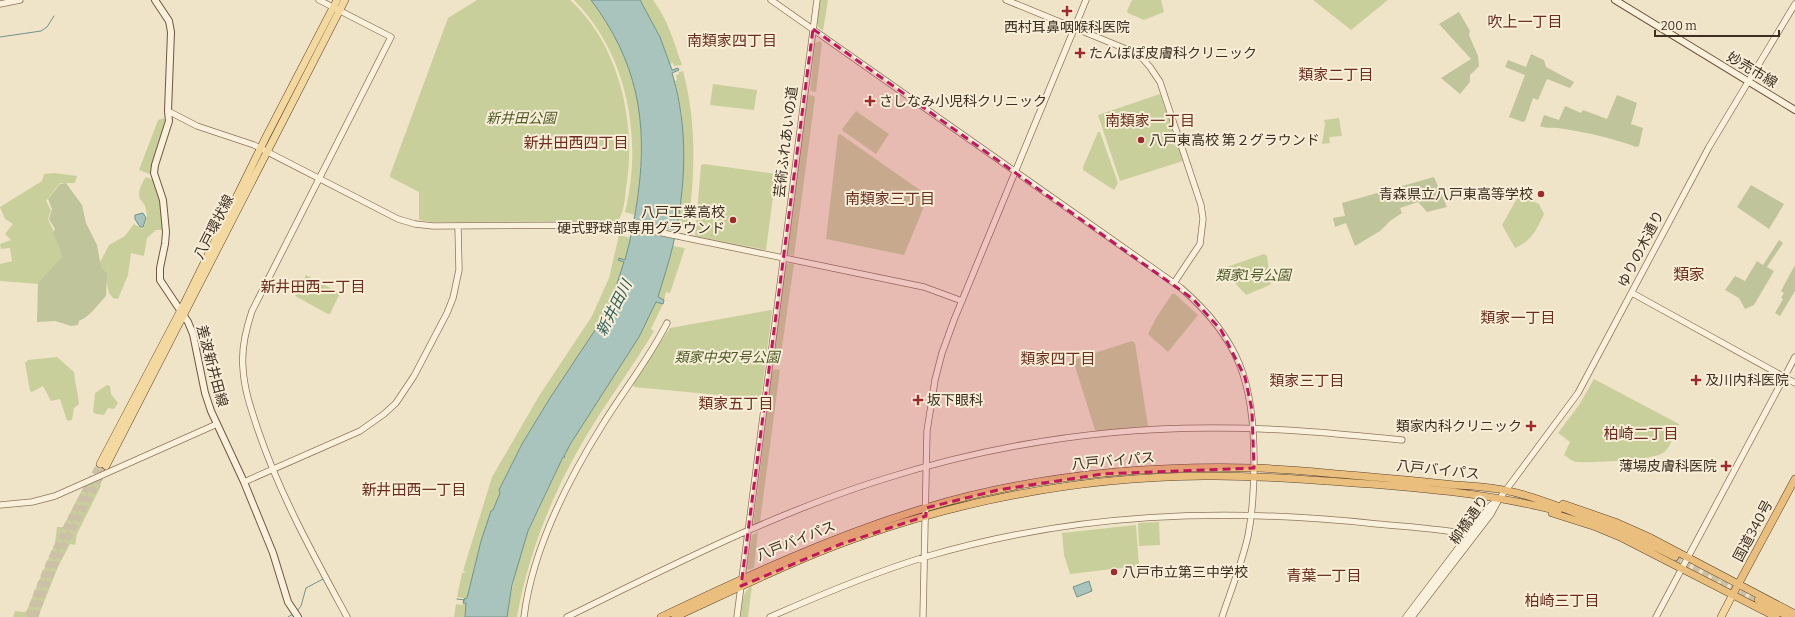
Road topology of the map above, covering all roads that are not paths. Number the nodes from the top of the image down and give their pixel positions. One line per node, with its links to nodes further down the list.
1 (20, 0): 10 (street)
2 (155, 0): 17 (main road, 差波新井田線)
3 (319, 0): 12 (street)
4 (345, 0): 12 (main road, 八戸環状線)
5 (771, 0): 14 (street)
6 (817, 0): 14 (street, 芸術ふれあいの道)
7 (1006, 0): 13 (street)
8 (1086, 0): 13 (street)
9 (1615, 0): 15 (main road, 妙売市線)
10 (0, 4)
11 (1795, 4): 15 (street, ゆりの木通り)
12 (337, 6): 18 (main road, 八戸環状線); 20 (street)
13 (1074, 28): 19 (street); 23 (street)
14 (813, 29): 19 (street); 22 (street, 芸術ふれあいの道)
15 (1748, 81): 16 (main road, 妙売市線); 24 (street, ゆりの木通り)
16 (1795, 110)
17 (168, 111): 18 (street); 26 (main road, 差波新井田線)
18 (263, 151): 20 (street); 26 (main road, 八戸環状線)
19 (1015, 172): 23 (street); 25 (street)
20 (319, 179): 21 (street); 36 (street)
21 (458, 226): 22 (street); 36 (street)
22 (783, 258): 25 (street); 48 (street, 芸術ふれあいの道)
23 (1174, 284): 32 (street)
24 (1632, 293): 29 (street); 40 (street, ゆりの木通り)
25 (962, 301): 34 (street)
26 (182, 312): 26 (main road, 八戸環状線); 31 (main road, 差波新井田線)
27 (667, 324): 62 (street)
28 (1795, 357): 29 (street)
29 (1784, 377): 30 (street); 52 (street)
30 (1795, 383)
31 (217, 424): 39 (main road, 差波新井田線); 43 (street)
32 (1254, 429): 33 (street); 34 (street); 35 (street)
33 (1402, 440)
34 (926, 467): 44 (street); 48 (street)
35 (1254, 468): 37 (street); 40 (highway, 八戸バイパス); 44 (highway, 八戸バイパス)
36 (273, 469): 39 (street); 61 (street)
37 (1254, 476): 42 (highway, 八戸バイパス); 45 (street); 46 (highway, 八戸バイパス)
38 (1795, 479): 55 (highway, 国道340号)
39 (244, 482): 60 (main road, 差波新井田線)
40 (1506, 490): 41 (highway, 八戸バイパス); 42 (street, ゆりの木通り)
41 (1526, 495): 47 (highway, 八戸バイパス); 52 (highway)
42 (1499, 499): 47 (highway, 八戸バイパス); 49 (street, 柳橋通り); 53 (highway)
43 (0, 505)
44 (926, 508): 46 (street); 54 (highway, 八戸バイパス)
45 (1252, 515): 49 (street); 50 (street); 69 (street)
46 (926, 516): 50 (street); 56 (highway, 八戸バイパス)
47 (1586, 517): 51 (highway, 八戸バイパス)
48 (748, 532): 54 (street, 芸術ふれあいの道); 63 (street)
49 (1472, 534): 70 (street, 柳橋通り); 71 (street, 柳橋通り)
50 (924, 557): 67 (street); 68 (street)
51 (1675, 557)
52 (1688, 558): 53 (street); 55 (highway)
53 (1682, 568): 57 (highway); 72 (street)
54 (742, 578): 56 (street, 芸術ふれあいの道); 64 (highway, 八戸バイパス)
55 (1739, 584): 57 (highway, 国道340号); 59 (highway)
56 (741, 586): 65 (highway, 八戸バイパス); 66 (street, 芸術ふれあいの道)
57 (1733, 594): 73 (main road); 74 (highway)
58 (1758, 600): 75 (highway)
59 (1795, 614)
60 (298, 617)
61 (347, 617)
62 (524, 617)
63 (567, 617)
64 (661, 617)
65 (675, 617)
66 (737, 617)
67 (770, 617)
68 (923, 617)
69 (1222, 617)
70 (1406, 617)
71 (1412, 617)
72 (1656, 617)
73 (1721, 617)
74 (1776, 617)
75 (1789, 617)

